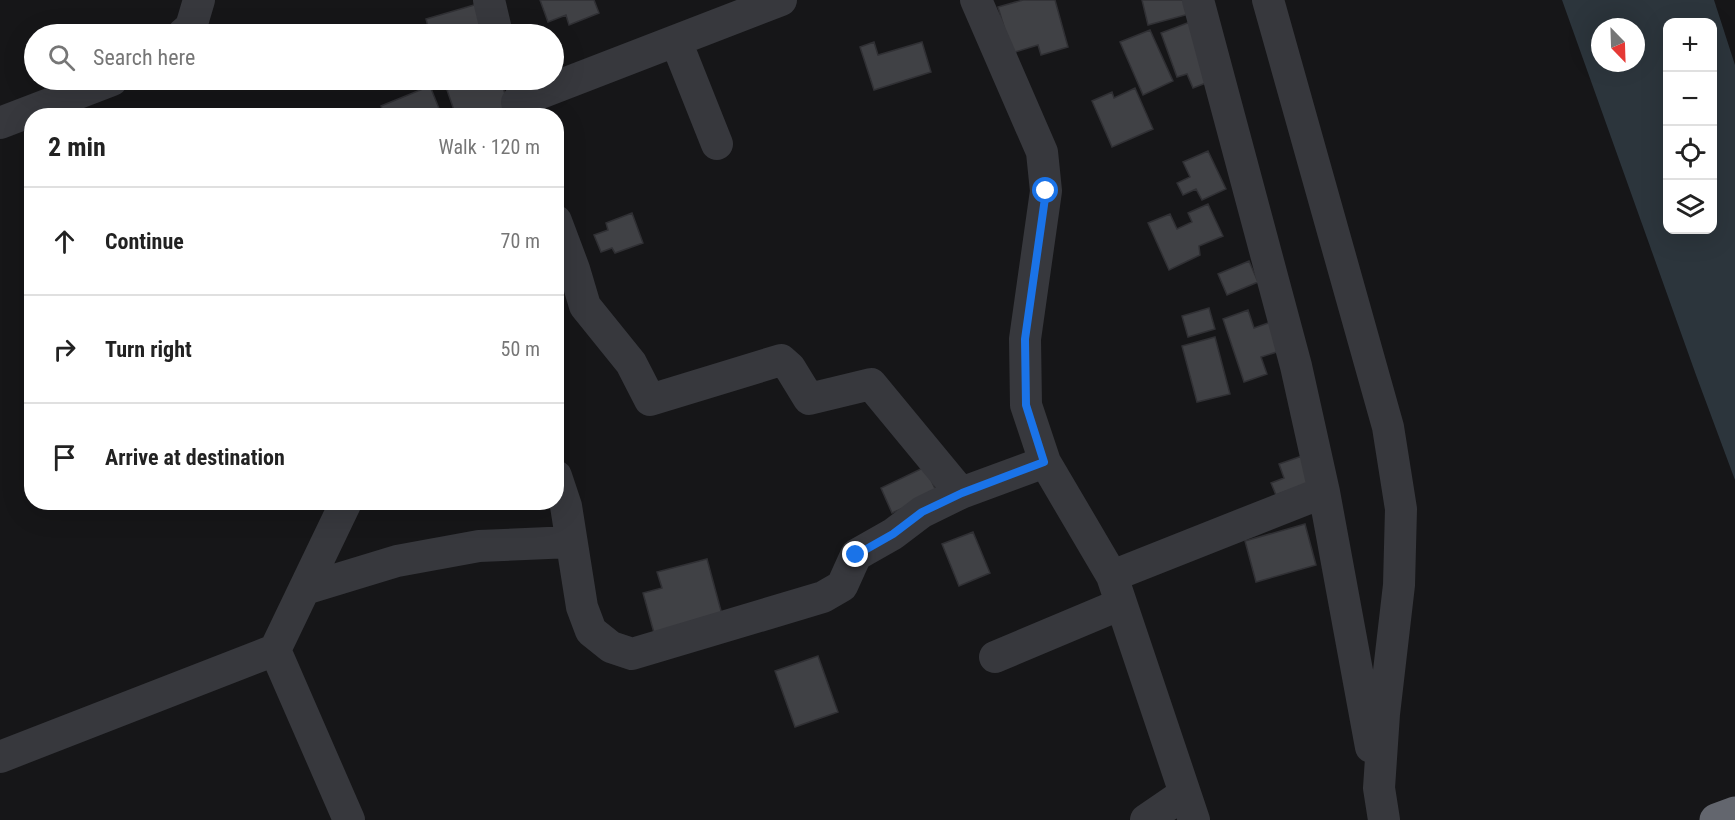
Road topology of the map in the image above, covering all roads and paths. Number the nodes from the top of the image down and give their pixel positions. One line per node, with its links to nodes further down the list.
1 (199, 0): 7 (street)
2 (489, 0): 8 (street)
3 (781, 0): 9 (street)
4 (976, 0): 19 (street)
5 (1198, 0): 20 (street)
6 (1268, 0): 30 (street)
7 (192, 24)
8 (495, 24)
9 (676, 40): 10 (street); 17 (street)
10 (564, 81)
11 (86, 90): 14 (street)
12 (540, 90): 13 (street)
13 (516, 99)
14 (39, 108)
15 (24, 114): 16 (street)
16 (0, 123)
17 (717, 144)
18 (564, 242): 21 (street)
19 (1044, 462): 21 (street); 26 (street)
20 (1324, 492): 26 (street); 30 (street)
21 (962, 493): 24 (street)
22 (564, 500): 24 (street)
23 (342, 510): 25 (street)
24 (571, 542): 25 (street)
25 (304, 589): 27 (street)
26 (1116, 590): 28 (street); 31 (street)
27 (275, 650): 29 (street); 33 (street)
28 (995, 657)
29 (0, 757)
30 (1379, 788): 35 (street)
31 (1189, 807): 34 (street)
32 (1735, 813): 36 (highway)
33 (349, 820)
34 (1146, 820)
35 (1384, 820)
36 (1716, 820)

